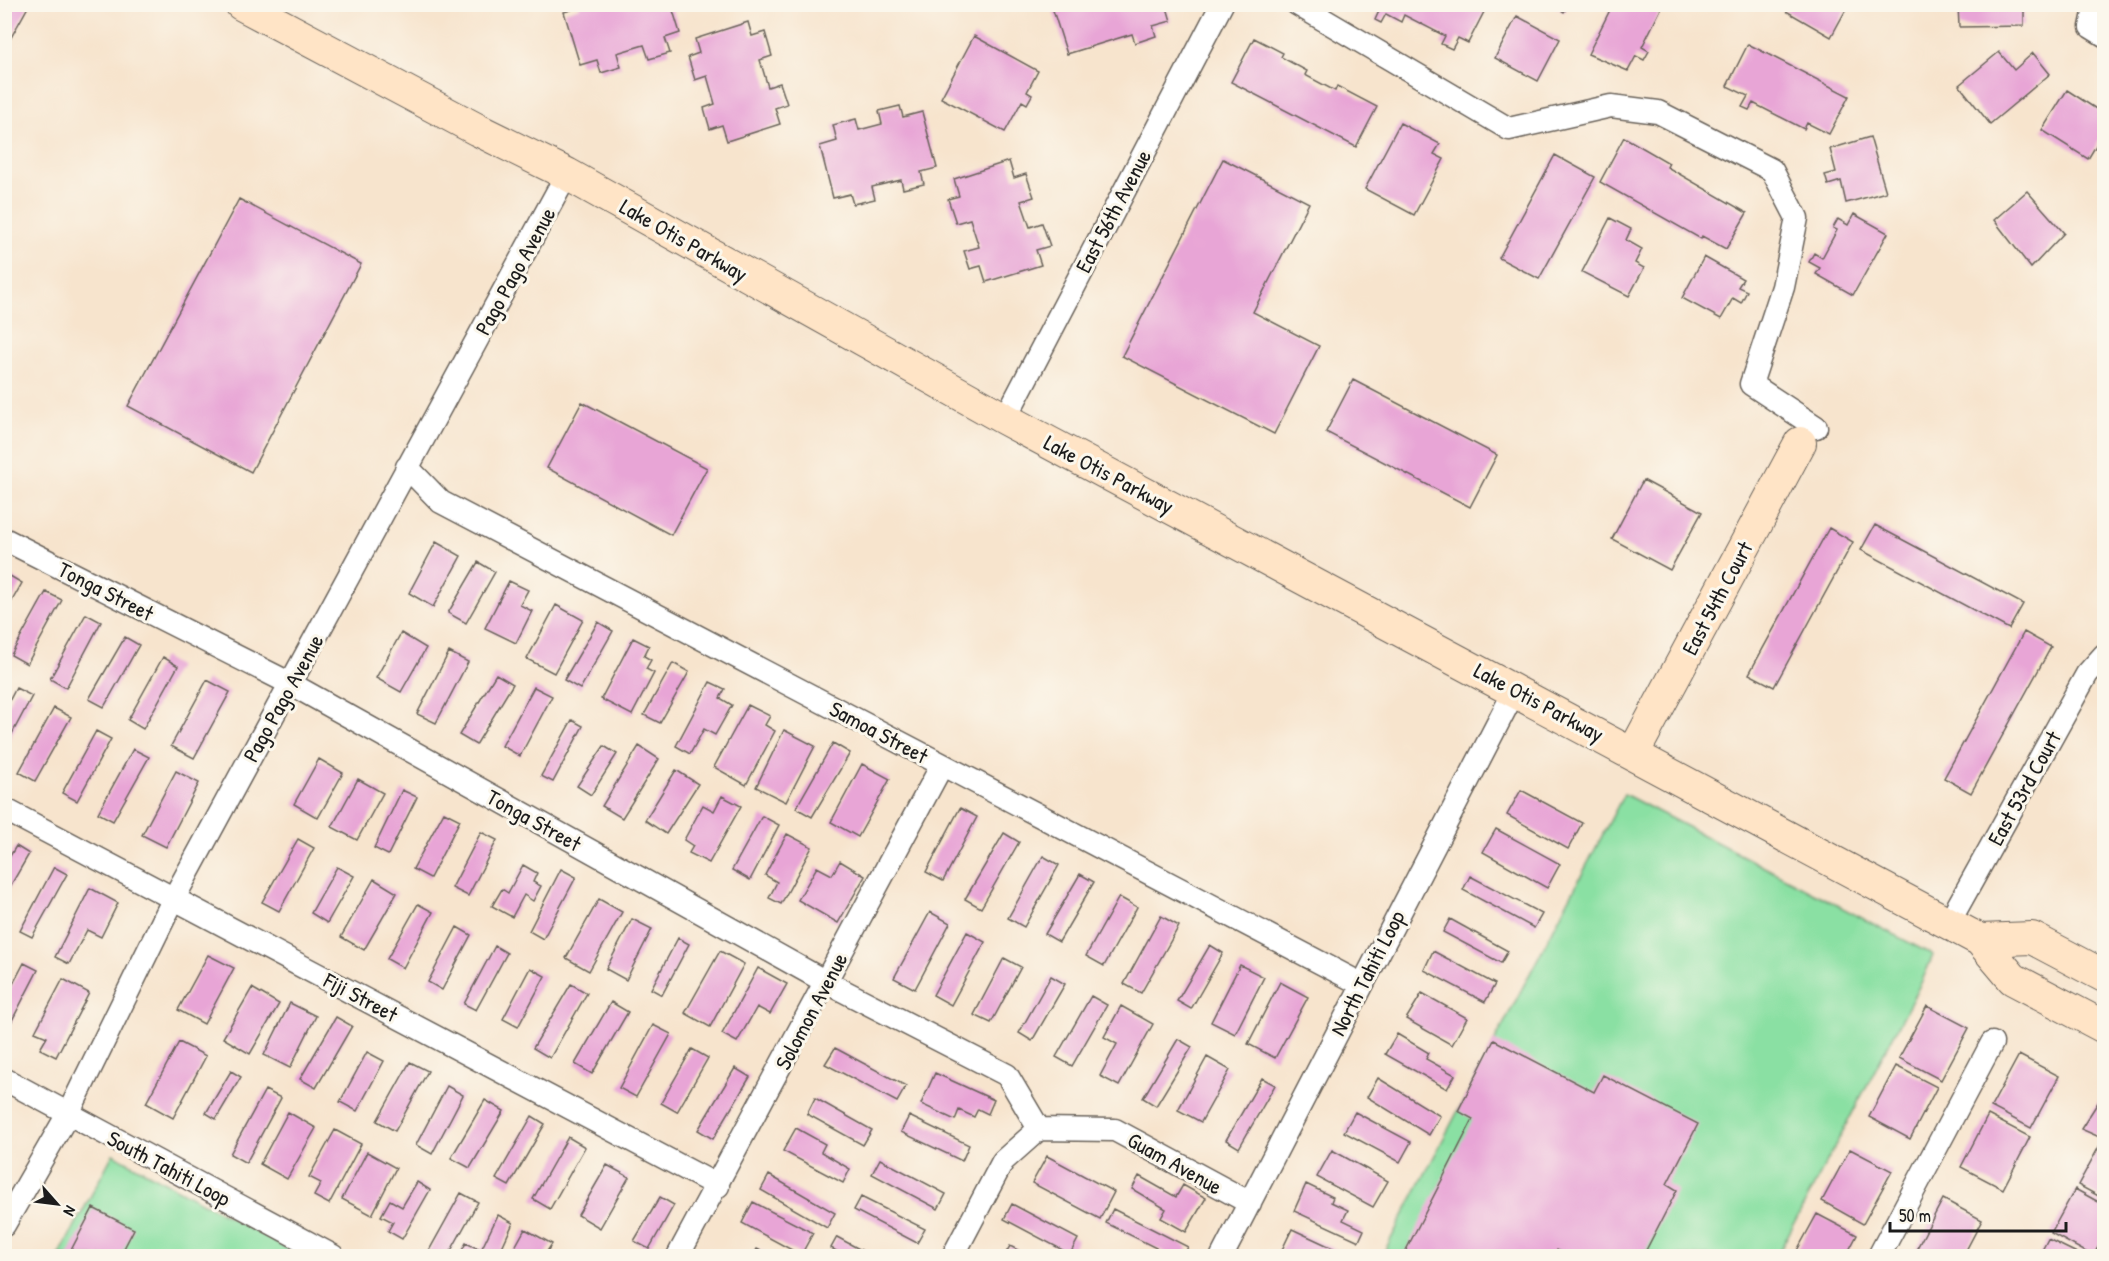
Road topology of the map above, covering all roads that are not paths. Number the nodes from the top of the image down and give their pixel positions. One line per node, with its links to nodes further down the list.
1 (241, 4): 6 (main road, Lake Otis Parkway)
2 (1222, 4): 7 (street, East 56th Avenue)
3 (1297, 4): 8 (street)
4 (2096, 4): 5 (street)
5 (2104, 34)
6 (567, 174): 7 (main road, Lake Otis Parkway); 9 (street, Pago Pago Avenue)
7 (1005, 419): 13 (main road, Lake Otis Parkway)
8 (1808, 435): 14 (main road, East 54th Court)
9 (407, 467): 12 (street, Pago Pago Avenue); 15 (street, Samoa Street)
10 (4, 539): 12 (street, Tonga Street)
11 (2104, 655): 18 (street, East 53rd Court)
12 (291, 684): 17 (street, Pago Pago Avenue); 21 (street, Tonga Street)
13 (1515, 690): 14 (main road, Lake Otis Parkway); 22 (street, North Tahiti Loop)
14 (1634, 752): 18 (main road, Lake Otis Parkway)
15 (942, 765): 21 (street, Solomon Avenue); 22 (street, Samoa Street)
16 (4, 809): 17 (street, Fiji Street)
17 (174, 898): 26 (street, Pago Pago Avenue); 28 (street, Fiji Street)
18 (1948, 924): 19 (main road, Lake Otis Parkway)
19 (1980, 940): 20 (main road, Lake Otis Parkway); 23 (main road, Lake Otis Parkway)
20 (2104, 976)
21 (826, 982): 27 (street, Tonga Street); 28 (street, Solomon Avenue)
22 (1360, 984): 29 (street, North Tahiti Loop)
23 (2104, 1027)
24 (1992, 1043): 35 (street)
25 (4, 1079): 26 (street, South Tahiti Loop)
26 (68, 1114): 30 (street, Pago Pago Avenue); 31 (street, South Tahiti Loop)
27 (1039, 1129): 29 (street, Guam Avenue); 33 (street)
28 (718, 1186): 32 (street, Solomon Avenue)
29 (1250, 1203): 34 (street, North Tahiti Loop)
30 (4, 1225)
31 (333, 1257)
32 (678, 1257)
33 (953, 1257)
34 (1222, 1257)
35 (1879, 1257)

